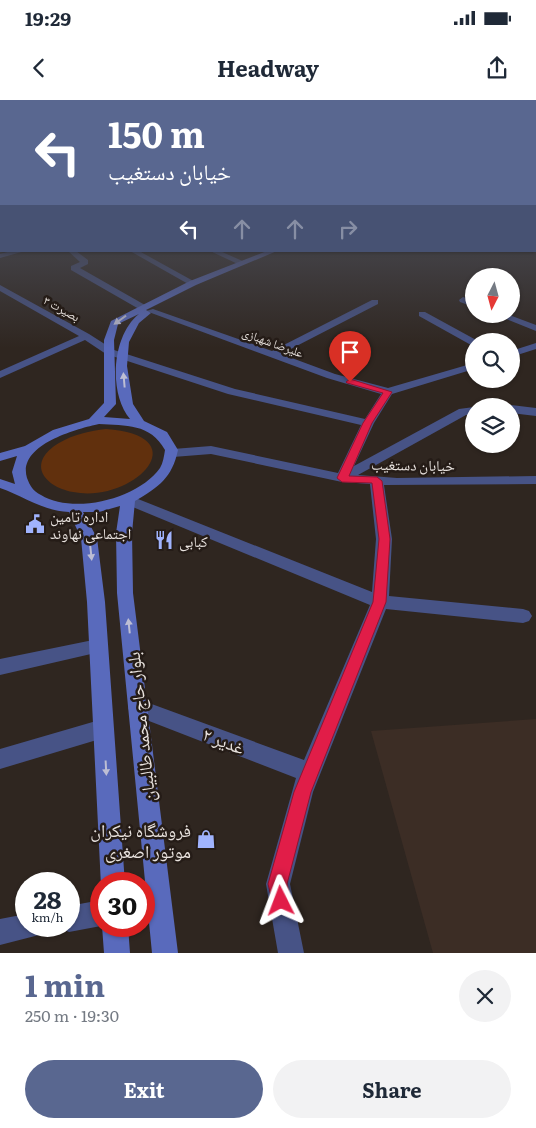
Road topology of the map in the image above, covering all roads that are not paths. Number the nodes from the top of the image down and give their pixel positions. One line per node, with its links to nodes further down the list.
1 (75, 269): 10 (street, علیرضا شهبازی)
2 (166, 269): 5 (street)
3 (230, 269): 5 (main road)
4 (233, 269): 10 (main road)
5 (193, 283): 10 (main road)
6 (0, 288): 16 (street, بصیرت ۳)
7 (462, 300): 8 (street)
8 (465, 301)
9 (375, 302): 21 (street)
10 (146, 309): 20 (main road); 20 (main road, one-way to 20); 21 (street, علیرضا شهبازی)
11 (422, 314): 17 (street)
12 (520, 316): 13 (street)
13 (536, 317)
14 (520, 322): 15 (street)
15 (536, 328)
16 (86, 336): 20 (street, بصیرت ۳); 23 (street)
17 (465, 338)
18 (536, 346): 19 (street)
19 (520, 351)
20 (116, 354): 28 (main road); 29 (street, بصیرت ۳); 30 (main road, one-way to 20)
21 (272, 355): 24 (street, علیرضا شهبازی)
22 (465, 369): 24 (street)
23 (0, 375)
24 (388, 392): 29 (street)
25 (520, 410): 27 (street)
26 (465, 412): 34 (street)
27 (536, 412)
28 (92, 421): 30 (main road); 31 (main road)
29 (368, 423): 34 (street)
30 (140, 424): 32 (main road)
31 (30, 449): 33 (main road); 38 (main road)
32 (173, 453): 34 (street, خیابان دستغیب); 39 (main road)
33 (0, 457)
34 (342, 478): 36 (street, خیابان دستغیب)
35 (536, 480): 36 (street, خیابان دستغیب)
36 (377, 481): 41 (street)
37 (0, 483): 38 (main road)
38 (27, 493): 40 (main road)
39 (128, 500): 40 (main road); 41 (street); 45 (main road, بلوار حاج محمد طالبیان, one-way to 39)
40 (74, 508): 43 (main road, one-way to 43)
41 (380, 602): 42 (street); 48 (street)
42 (523, 616)
43 (98, 646): 44 (street); 46 (main road)
44 (0, 667)
45 (138, 708): 48 (street, غدیر ۲); 54 (main road, بلوار حاج محمد طالبیان)
46 (103, 729): 47 (street); 49 (main road, one-way to 49)
47 (0, 759)
48 (310, 772): 55 (street)
49 (111, 872)
50 (15, 929): 51 (street)
51 (0, 932)
52 (116, 937): 53 (main road)
53 (117, 953)
54 (165, 953)
55 (291, 953)

